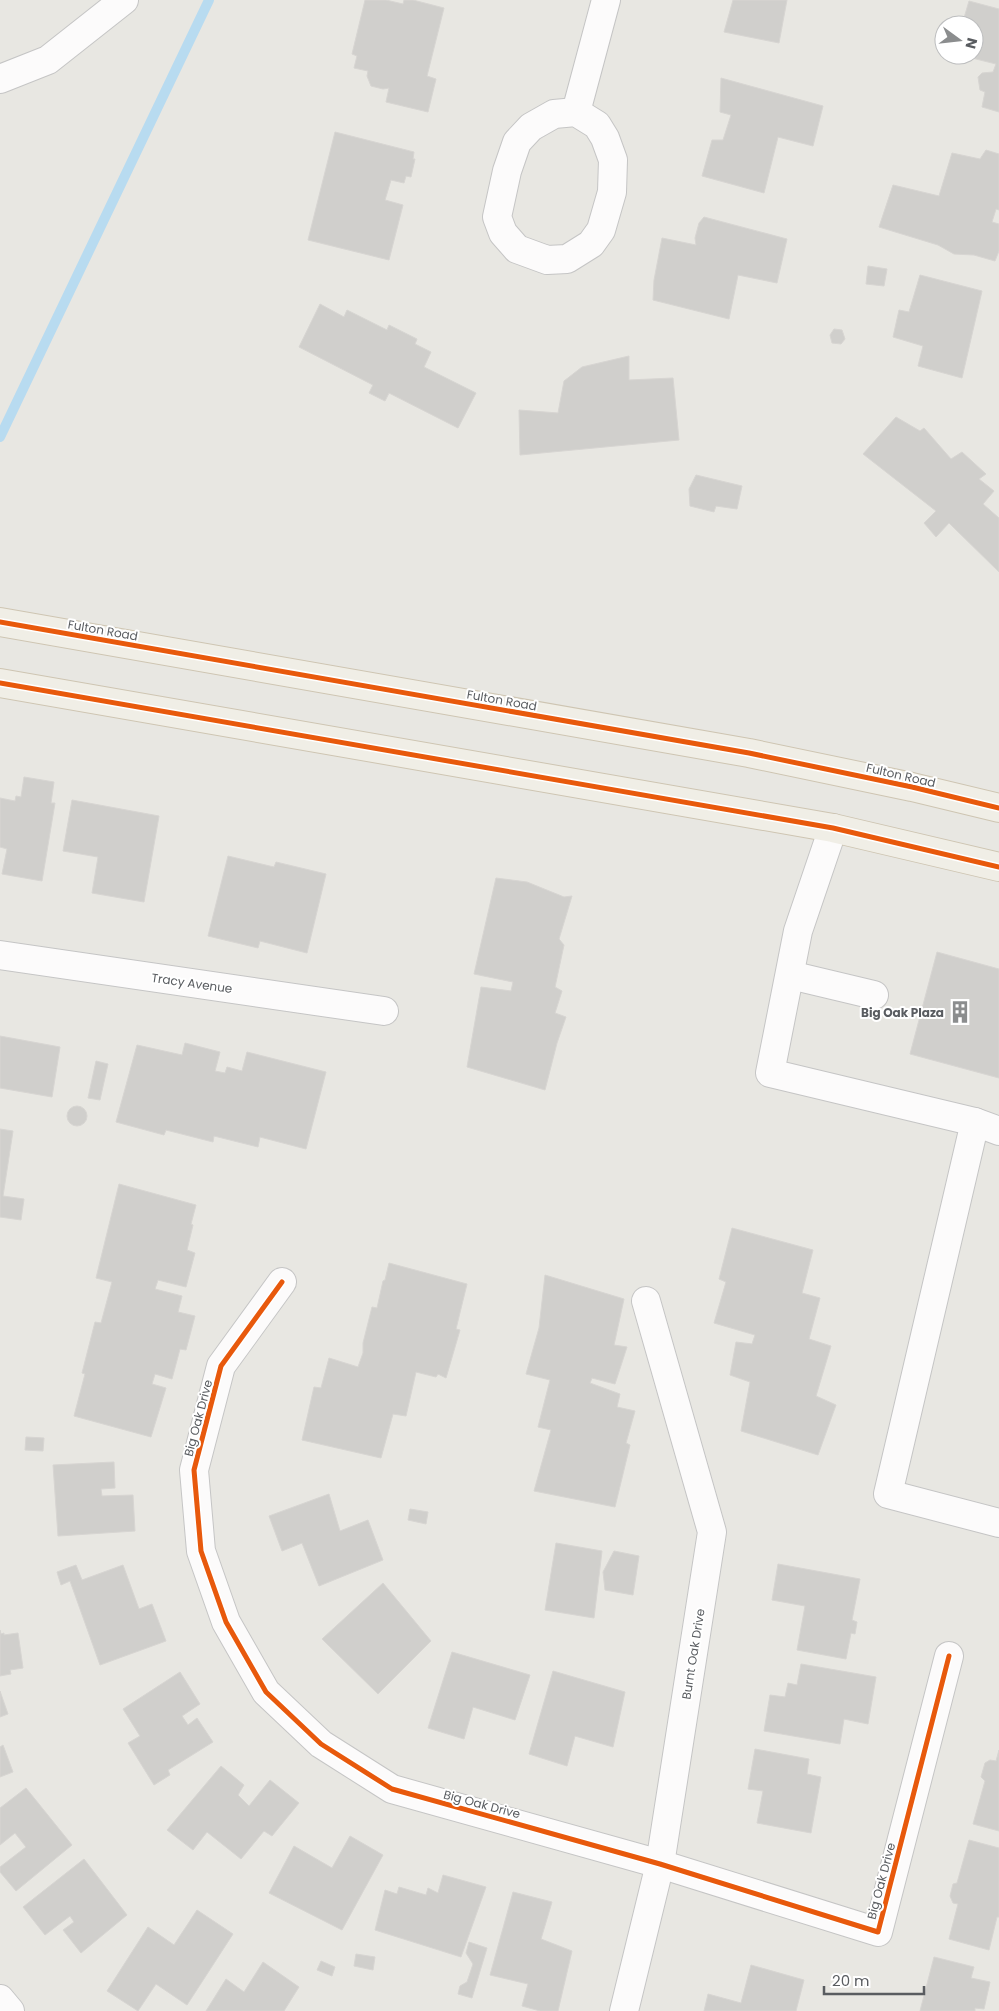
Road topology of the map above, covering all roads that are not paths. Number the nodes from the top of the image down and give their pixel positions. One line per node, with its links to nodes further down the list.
1 (124, 0): 3 (street)
2 (606, 0): 4 (street)
3 (0, 79)
4 (576, 112): 4 (street)
5 (0, 622): 7 (main road, Fulton Road)
6 (0, 683): 8 (main road)
7 (999, 808)
8 (833, 828): 9 (main road); 11 (street)
9 (999, 867)
10 (0, 955): 13 (street, Tracy Avenue)
11 (790, 975): 12 (street); 14 (street)
12 (874, 995)
13 (384, 1012)
14 (987, 1127): 17 (street)
15 (282, 1282): 19 (street, Big Oak Drive)
16 (646, 1300): 19 (street, Burnt Oak Drive)
17 (999, 1523)
18 (950, 1656): 19 (street, Big Oak Drive)
19 (660, 1864): 22 (street, Burnt Oak Drive)
20 (0, 1999): 21 (street)
21 (10, 2011)
22 (624, 2011)

